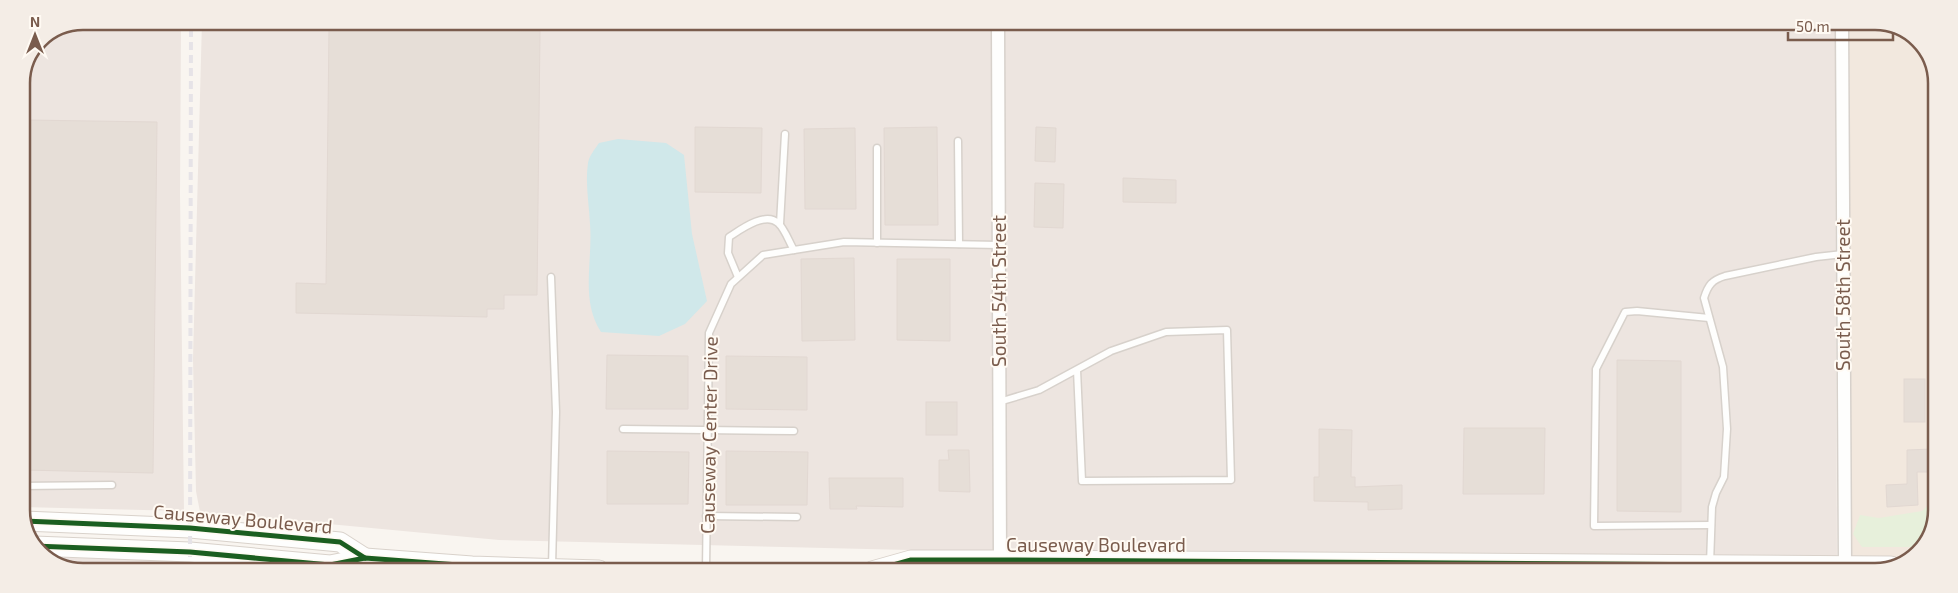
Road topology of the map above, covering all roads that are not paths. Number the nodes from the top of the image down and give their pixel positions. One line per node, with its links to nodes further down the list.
1 (998, 30): 9 (street, South 54th Street)
2 (1842, 30): 11 (street, South 58th Street)
3 (785, 134): 6 (lane)
4 (958, 142): 8 (lane)
5 (877, 148): 7 (lane)
6 (780, 224): 10 (lane); 13 (lane)
7 (877, 243): 8 (lane, Causeway Center Drive); 10 (lane, Causeway Center Drive)
8 (959, 244): 9 (lane, Causeway Center Drive)
9 (998, 245): 16 (street, South 54th Street)
10 (794, 250): 13 (lane, Causeway Center Drive)
11 (1843, 254): 14 (lane); 37 (street, South 58th Street)
12 (551, 277): 31 (lane)
13 (738, 277): 18 (lane, Causeway Center Drive)
14 (1709, 318): 25 (lane); 25 (lane)
15 (1077, 370): 15 (lane); 16 (lane)
16 (999, 402): 35 (street, South 54th Street)
17 (623, 429): 18 (lane)
18 (706, 430): 19 (lane); 22 (lane, Causeway Center Drive)
19 (794, 431)
20 (30, 486): 21 (lane)
21 (112, 486)
22 (706, 516): 23 (lane); 32 (lane, Causeway Center Drive)
23 (797, 517)
24 (31, 521): 27 (main road, Causeway Boulevard)
25 (1711, 525): 36 (lane)
26 (45, 546): 28 (main road, Causeway Boulevard)
27 (365, 558): 29 (main road, Causeway Boulevard); 30 (main road, Causeway Boulevard)
28 (308, 563)
29 (340, 563)
30 (386, 563)
31 (545, 563)
32 (706, 563)
33 (899, 563): 34 (main road, Causeway Boulevard)
34 (963, 563)
35 (997, 563)
36 (1710, 563)
37 (1842, 563)

